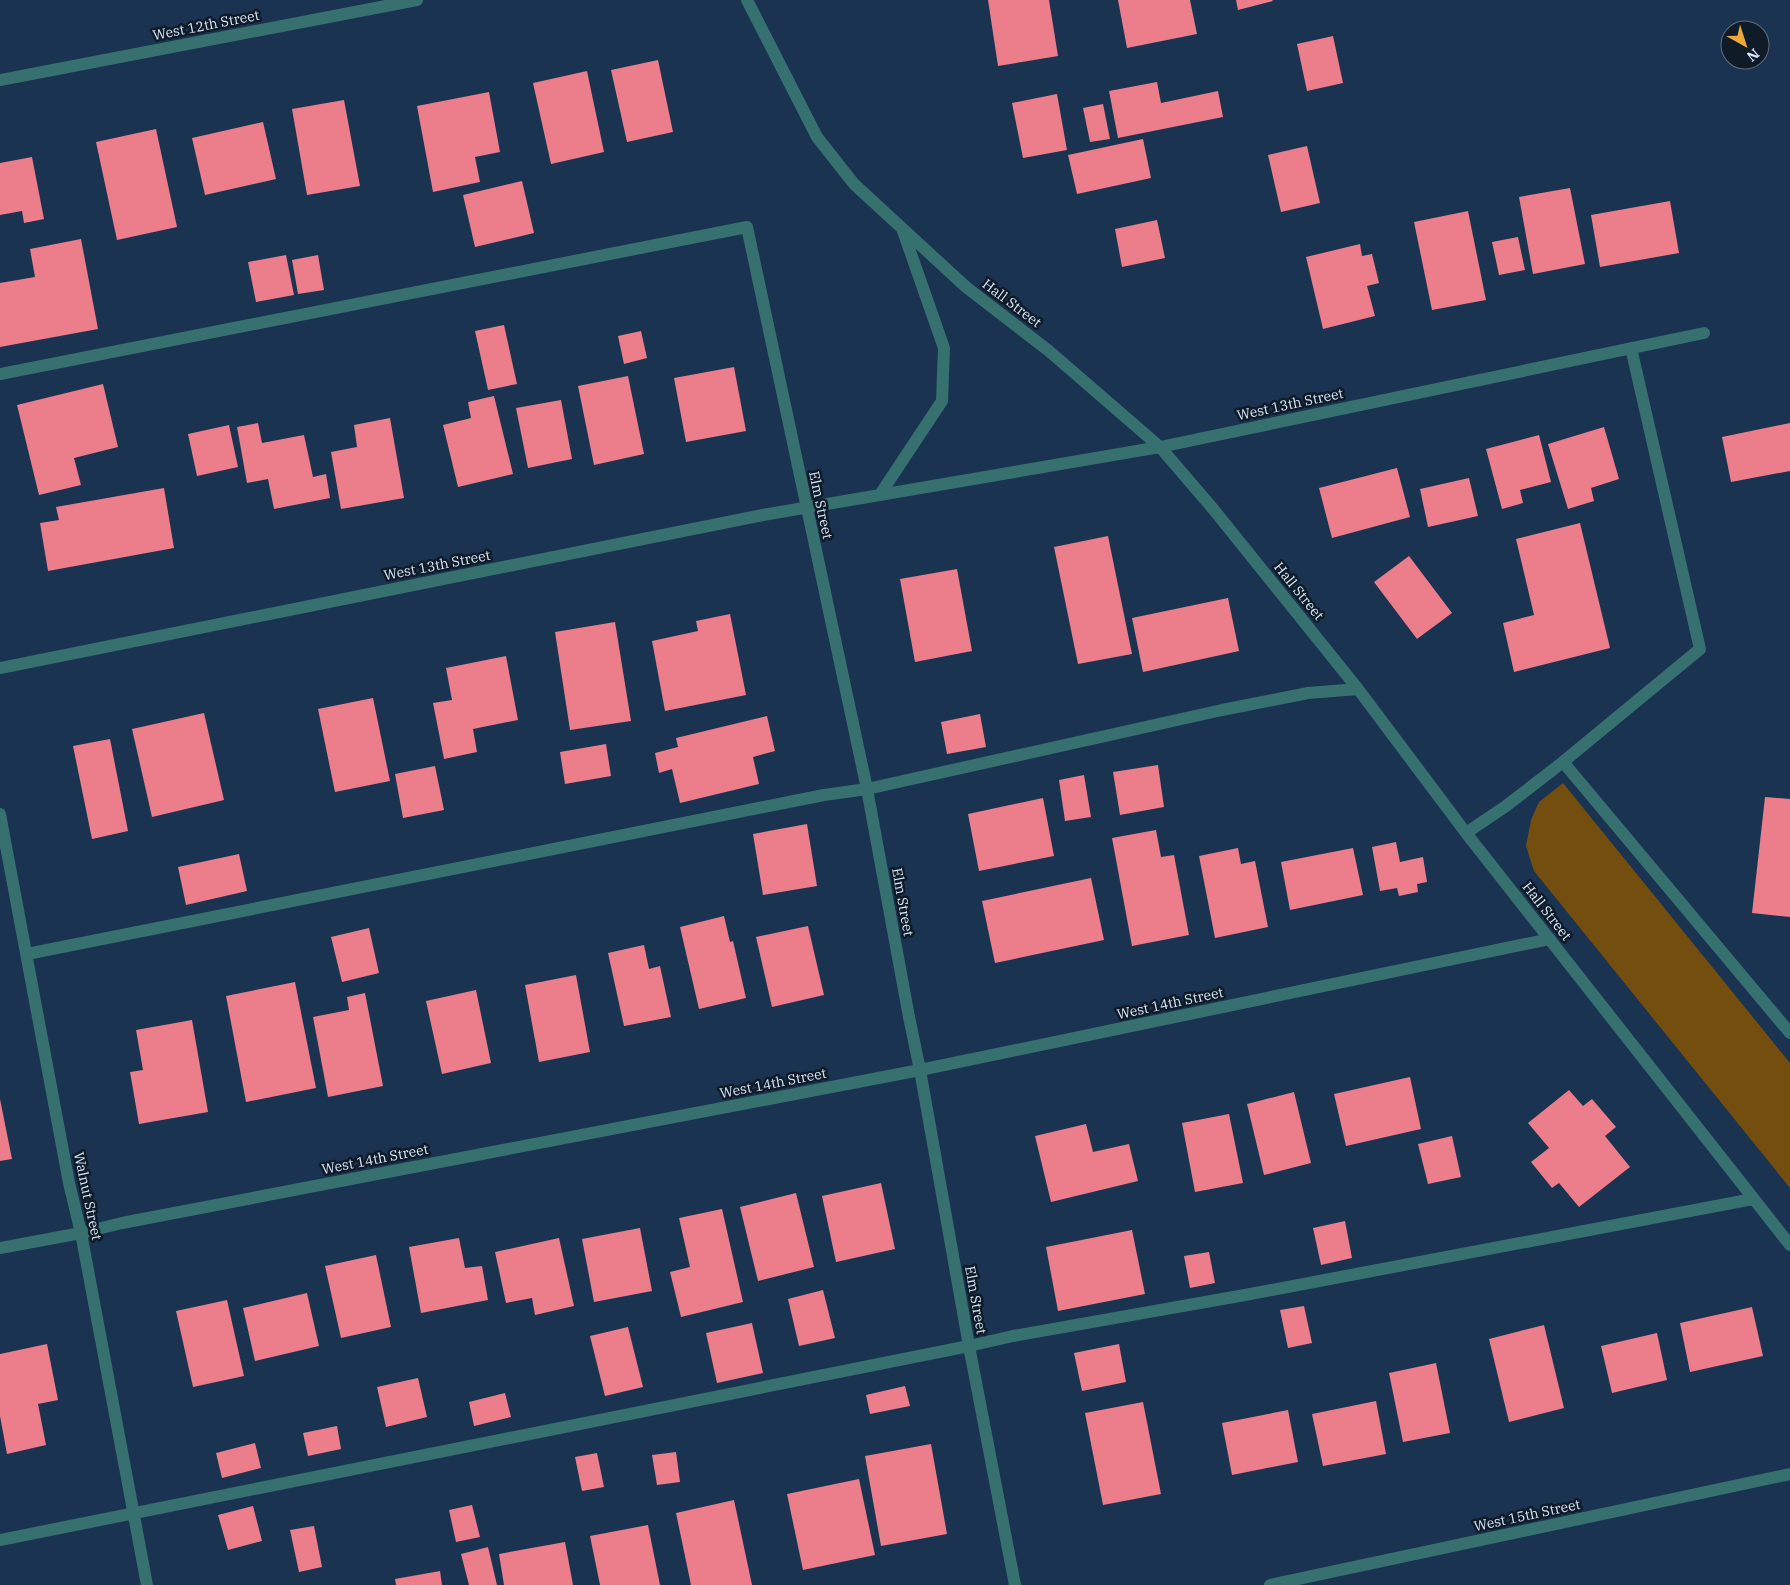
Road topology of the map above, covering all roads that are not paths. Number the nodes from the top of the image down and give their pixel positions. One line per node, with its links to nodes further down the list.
1 (417, 0): 3 (street, West 12th Street)
2 (747, 0): 4 (street, Hall Street)
3 (0, 80)
4 (902, 228): 8 (street, Hall Street); 9 (street)
5 (1704, 333): 6 (street, West 13th Street)
6 (1631, 348): 8 (street, West 13th Street); 13 (street)
7 (0, 374): 10 (street, Elm Street)
8 (1160, 447): 9 (street, West 13th Street); 12 (street, Hall Street)
9 (880, 493): 10 (street, West 13th Street)
10 (806, 507): 11 (street, West 13th Street); 14 (street, Elm Street)
11 (0, 668)
12 (1358, 689): 14 (street); 16 (street, Hall Street)
13 (1563, 762): 16 (street); 19 (street)
14 (867, 789): 18 (street); 20 (street, Elm Street)
15 (0, 814): 18 (street, Walnut Street)
16 (1466, 833): 17 (street, Hall Street)
17 (1550, 939): 20 (street, West 14th Street); 21 (street, Hall Street)
18 (27, 954): 22 (street, Walnut Street)
19 (1790, 1033)
20 (920, 1070): 22 (street, West 14th Street); 25 (street, Elm Street)
21 (1753, 1199): 23 (street, Hall Street); 25 (street)
22 (81, 1233): 24 (street, West 14th Street); 27 (street, Walnut Street)
23 (1790, 1245)
24 (0, 1248)
25 (969, 1346): 27 (street); 30 (street, Elm Street)
26 (1790, 1474): 31 (street, West 15th Street)
27 (134, 1514): 28 (street); 29 (street, Walnut Street)
28 (0, 1540)
29 (147, 1585)
30 (1015, 1585)
31 (1270, 1585)

